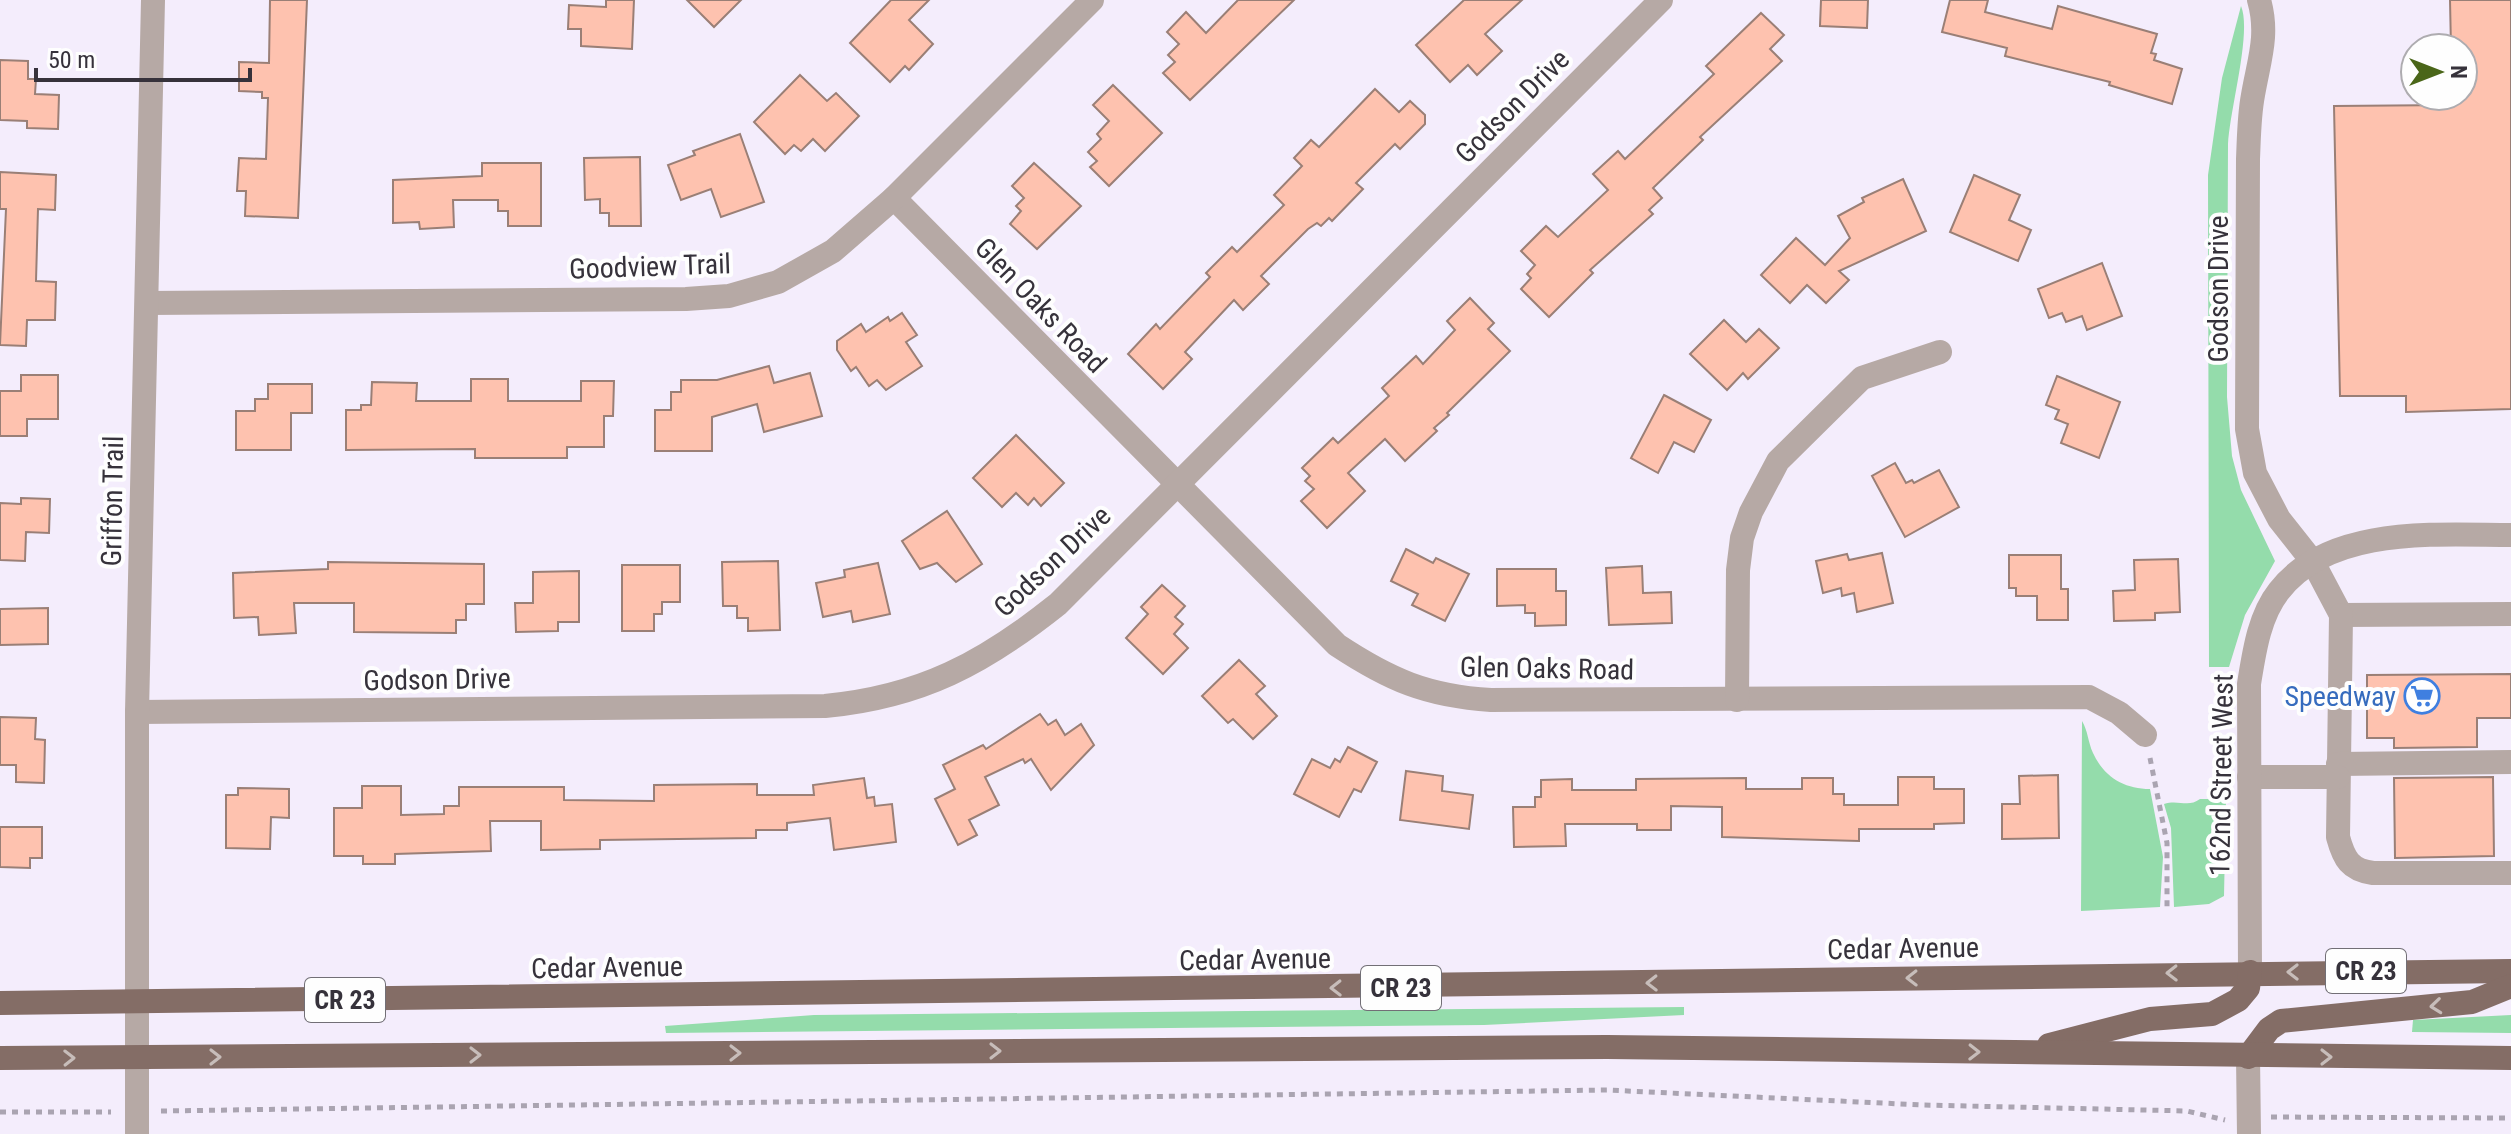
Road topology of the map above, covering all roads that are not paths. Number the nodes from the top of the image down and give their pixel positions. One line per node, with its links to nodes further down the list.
1 (153, 0): 6 (street, Griffon Trail)
2 (1092, 0): 5 (street, Goodview Trail)
3 (1661, 0): 8 (street, Godson Drive)
4 (2259, 0): 10 (street, Godson Drive)
5 (894, 198): 6 (street, Goodview Trail); 8 (street, Glen Oaks Road)
6 (147, 303): 14 (street, Griffon Trail)
7 (1940, 352): 13 (street)
8 (1175, 484): 13 (street, Glen Oaks Road); 14 (street, Godson Drive)
9 (2511, 535): 10 (street, 162nd Street West)
10 (2313, 562): 12 (street, Godson Drive); 18 (street, 162nd Street West)
11 (2511, 614): 12 (street)
12 (2341, 615): 17 (street)
13 (1737, 700): 15 (street, Glen Oaks Road)
14 (137, 712): 24 (street, Griffon Trail)
15 (2145, 735)
16 (2511, 762): 17 (street)
17 (2338, 771): 18 (street); 19 (street)
18 (2249, 777): 21 (street, 162nd Street West)
19 (2511, 873)
20 (2511, 971): 21 (main road, Cedar Avenue / CR 23, one-way to 21)
21 (2250, 972): 24 (main road, Cedar Avenue / CR 23, one-way to 24); 25 (main road)
22 (2511, 986): 27 (main road, one-way to 27)
23 (0, 1003): 24 (main road, Cedar Avenue / CR 23)
24 (137, 1003): 26 (street, Griffon Trail)
25 (2015, 1053): 26 (main road, CR 23, one-way to 25); 27 (main road, CR 23)
26 (137, 1057): 28 (main road, CR 23, one-way to 26); 30 (street, Griffon Trail)
27 (2248, 1057): 29 (main road, CR 23, one-way to 29); 31 (street)
28 (0, 1058)
29 (2511, 1058)
30 (137, 1123)
31 (2249, 1127)

